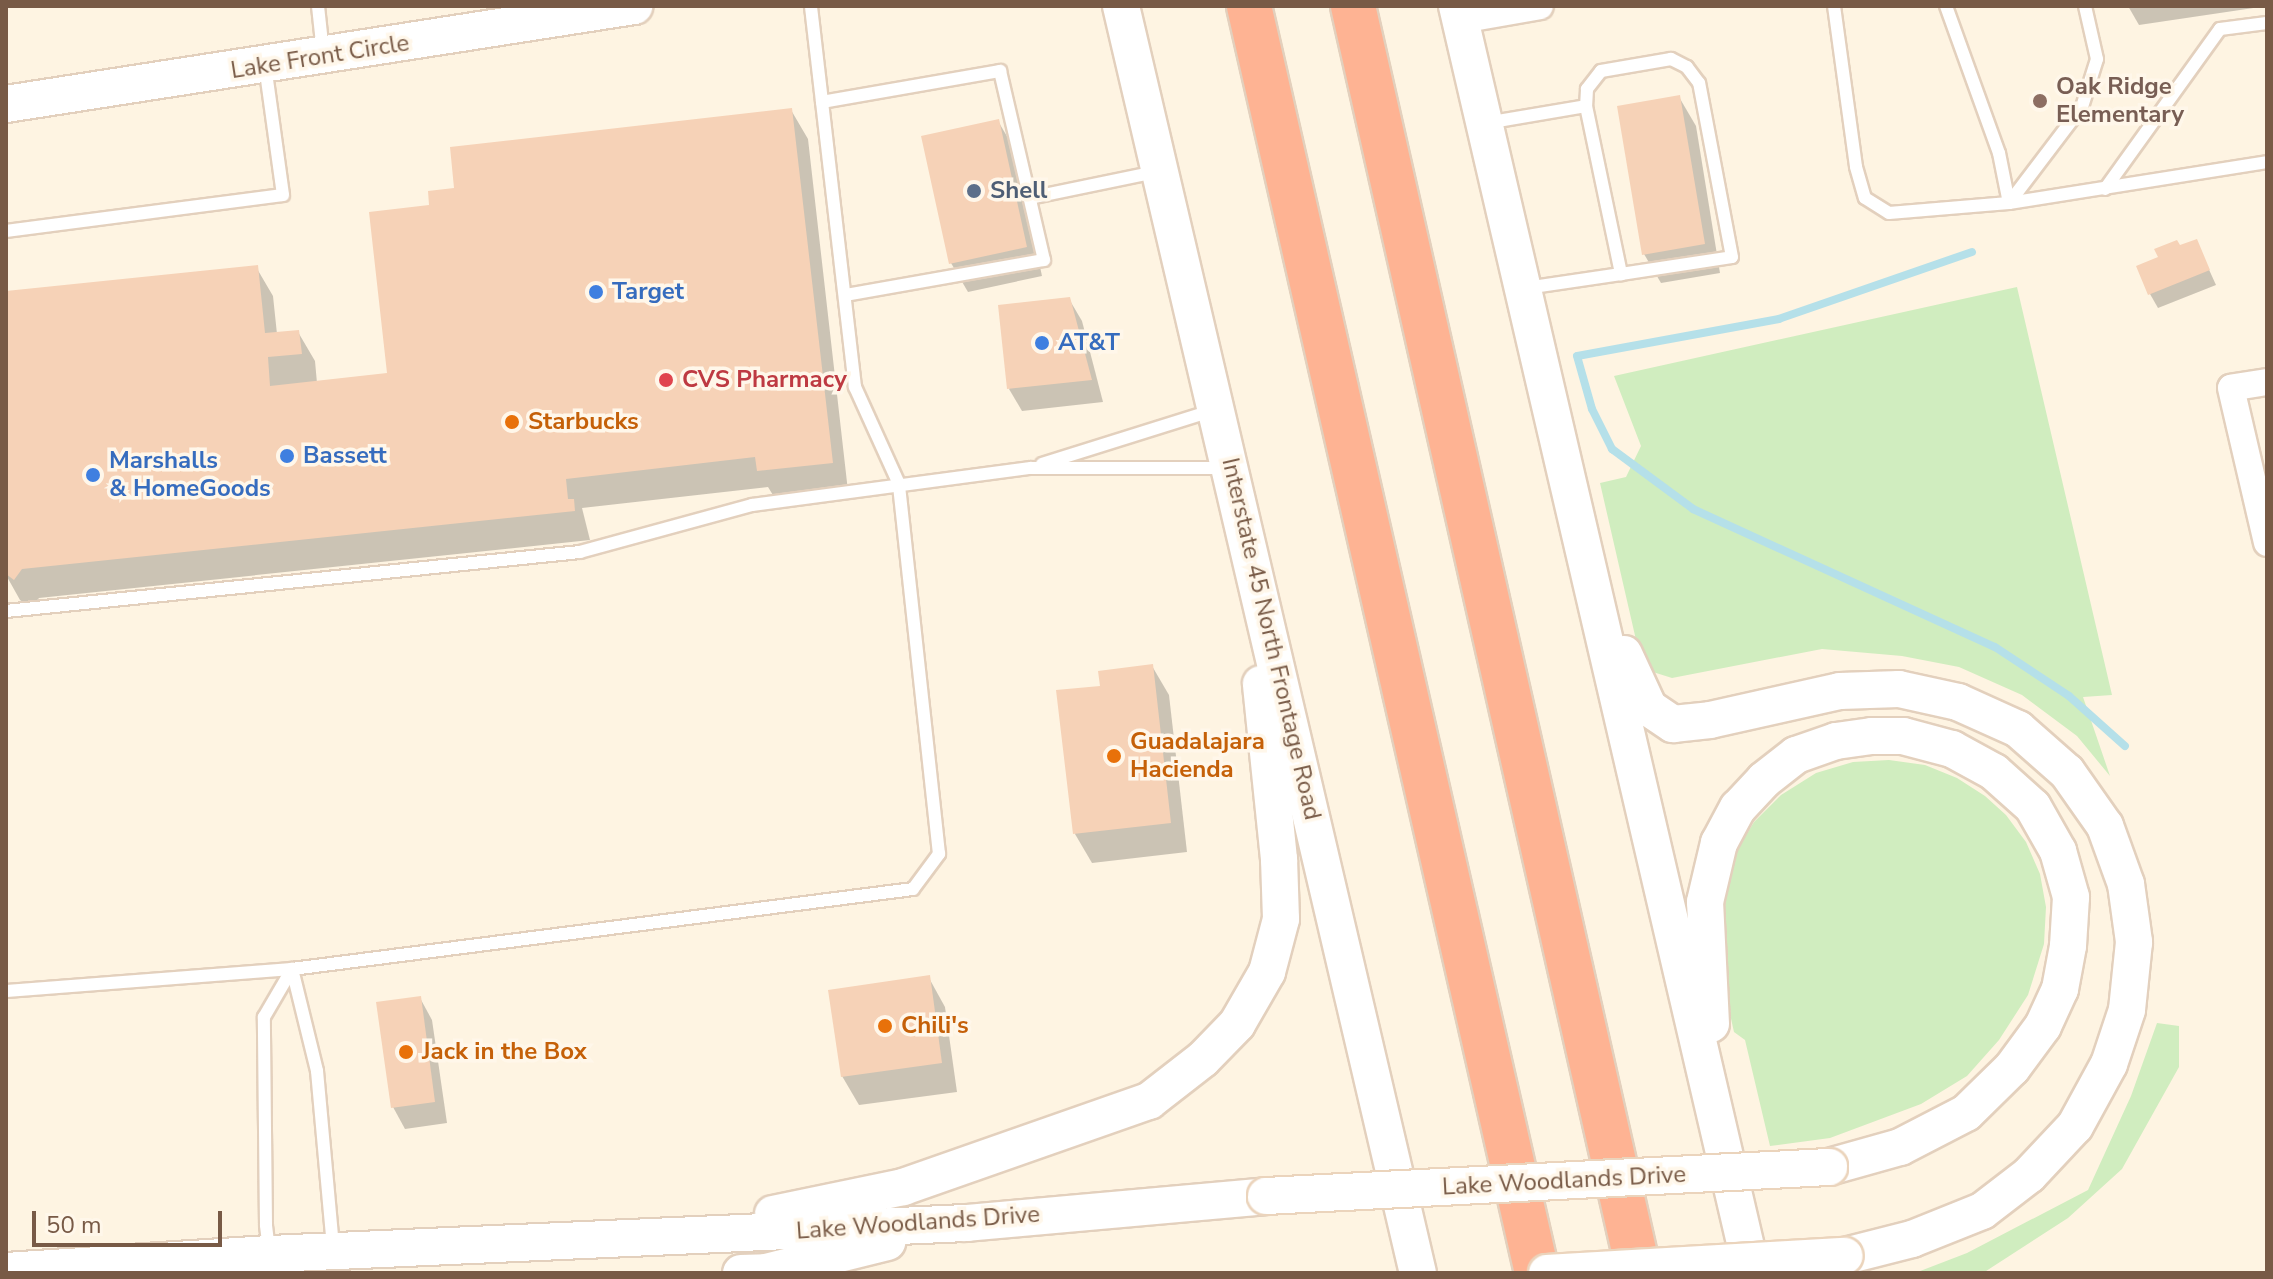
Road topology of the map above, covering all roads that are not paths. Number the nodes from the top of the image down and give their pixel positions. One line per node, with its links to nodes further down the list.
1 (318, 6): 14 (lane)
2 (634, 6): 11 (main road, Lake Front Circle)
3 (811, 6): 16 (lane)
4 (1121, 6): 21 (main road, Interstate 45 North Frontage Road)
5 (1249, 6): 48 (highway)
6 (1353, 6): 50 (highway)
7 (1540, 6): 12 (street)
8 (1834, 6): 24 (lane)
9 (1946, 6): 24 (lane)
10 (2085, 6): 24 (lane)
11 (586, 10): 14 (main road, Lake Front Circle)
12 (1459, 13): 19 (main road)
13 (2267, 23): 22 (lane)
14 (323, 56): 15 (main road, Lake Front Circle)
15 (265, 66): 17 (main road, Lake Front Circle); 25 (lane)
16 (822, 102): 23 (lane); 28 (lane)
17 (6, 104)
18 (1586, 106): 19 (lane); 26 (lane); 26 (lane)
19 (1484, 124): 27 (main road)
20 (2267, 162): 22 (lane)
21 (1159, 172): 23 (lane); 30 (main road, Interstate 45 North Frontage Road)
22 (2105, 189): 24 (lane)
23 (1030, 198): 28 (lane)
24 (2009, 203)
25 (6, 231)
26 (1621, 274): 27 (lane)
27 (1523, 289): 36 (main road)
28 (845, 295): 33 (lane)
29 (2267, 382): 34 (street)
30 (1218, 409): 31 (lane); 32 (main road, Interstate 45 North Frontage Road)
31 (1031, 468): 32 (lane); 33 (lane)
32 (1231, 468): 35 (main road, Interstate 45 North Frontage Road)
33 (899, 484): 37 (lane); 38 (lane)
34 (2267, 543)
35 (1247, 544): 42 (main road); 47 (main road, Interstate 45 North Frontage Road)
36 (1594, 591): 40 (main road); 49 (main road, bridge)
37 (6, 611)
38 (292, 969): 39 (lane); 43 (lane); 44 (lane)
39 (6, 991)
40 (1716, 1118): 41 (main road, Lake Woodlands Drive, bridge); 51 (main road)
41 (966, 1223): 42 (main road, Lake Woodlands Drive); 46 (main road)
42 (590, 1241): 43 (main road, Lake Woodlands Drive)
43 (335, 1262): 44 (main road, Lake Woodlands Drive)
44 (271, 1263): 45 (main road, Lake Woodlands Drive)
45 (6, 1271)
46 (741, 1273)
47 (1418, 1273)
48 (1537, 1273)
49 (1547, 1273)
50 (1639, 1273)
51 (1752, 1273)

